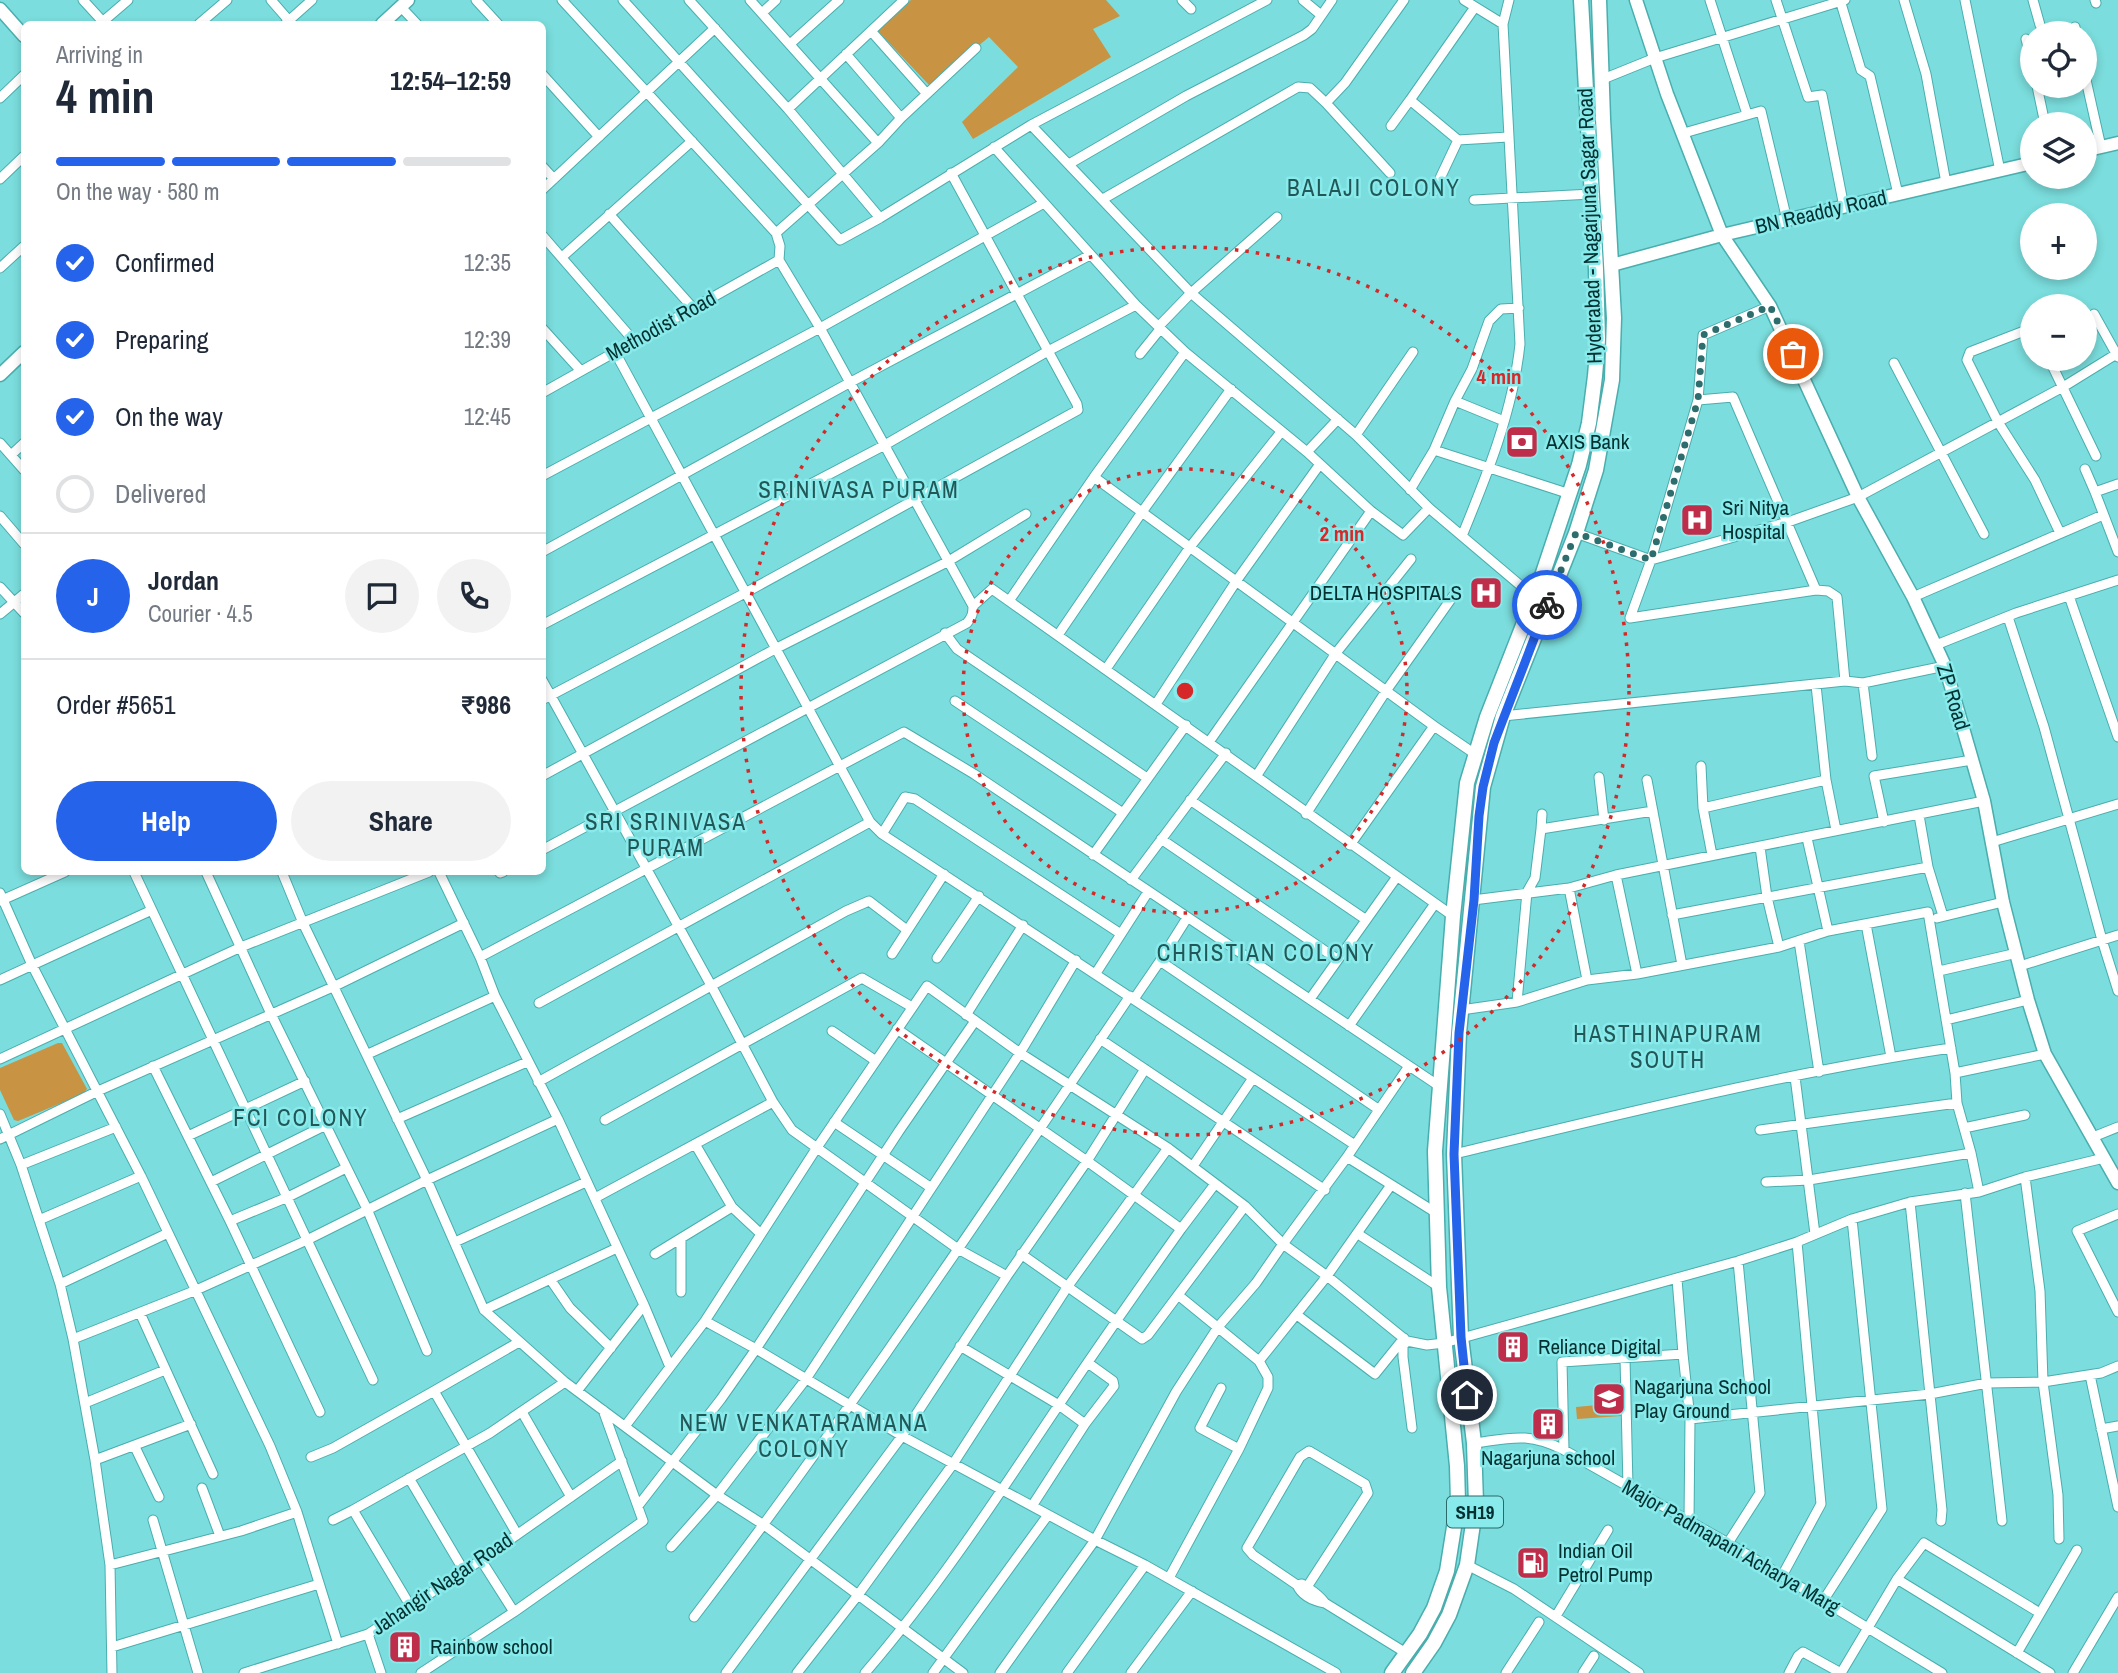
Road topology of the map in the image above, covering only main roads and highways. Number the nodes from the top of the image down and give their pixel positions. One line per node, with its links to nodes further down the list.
1 (1581, 0): 3 (main road, Hyderabad - Nagarjuna Sagar Road / SH19)
2 (1599, 0): 4 (main road, Hyderabad - Nagarjuna Sagar Road / SH19)
3 (1589, 152): 4 (main road); 5 (main road, Hyderabad - Nagarjuna Sagar Road / SH19)
4 (1605, 154): 6 (main road, Hyderabad - Nagarjuna Sagar Road / SH19)
5 (1392, 1673)
6 (1413, 1673)

